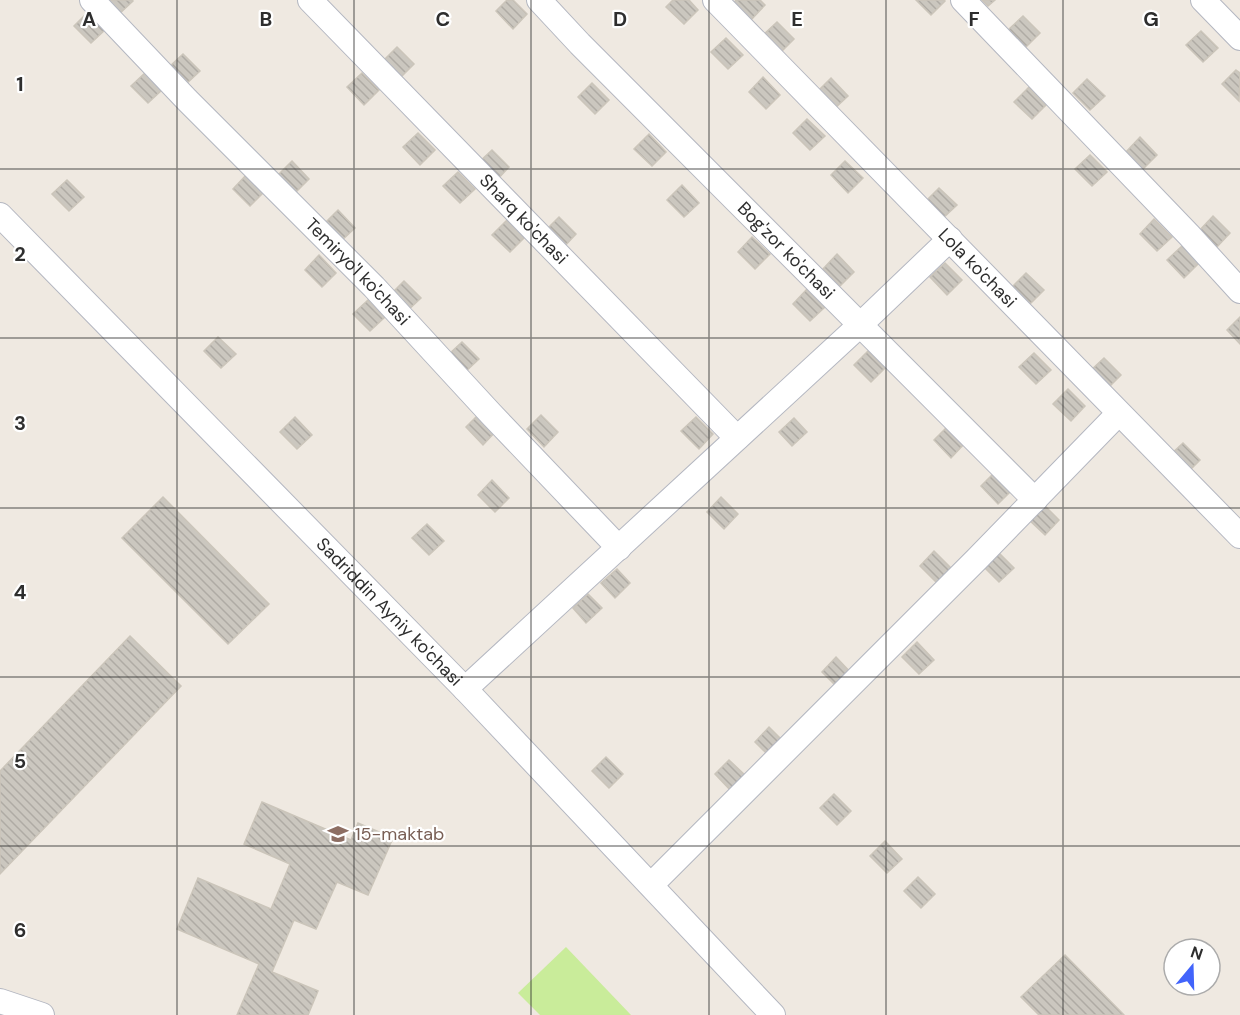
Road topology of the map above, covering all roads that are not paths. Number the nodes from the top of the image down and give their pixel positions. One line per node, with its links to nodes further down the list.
1 (92, 0): 16 (street, Temiryo'l ko'chasi)
2 (310, 0): 13 (street, Sharq ko'chasi)
3 (539, 0): 11 (street, Bog'zor ko'chasi)
4 (715, 0): 9 (street, Lola ko'chasi)
5 (963, 0): 10 (street)
6 (1203, 0): 7 (street)
7 (1240, 38)
8 (0, 215): 17 (street, Sadriddin Ayniy ko'chasi)
9 (950, 238): 11 (street); 12 (street, Lola ko'chasi)
10 (1240, 291)
11 (860, 326): 13 (street); 14 (street, Bog'zor ko'chasi)
12 (1118, 414): 14 (street); 15 (street, Lola ko'chasi)
13 (737, 438): 16 (street)
14 (1035, 500): 18 (street)
15 (1240, 536)
16 (620, 548): 17 (street)
17 (465, 689): 18 (street, Sadriddin Ayniy ko'chasi)
18 (651, 885): 21 (street, Sadriddin Ayniy ko'chasi)
19 (0, 1001): 20 (street)
20 (42, 1015)
21 (773, 1015)

